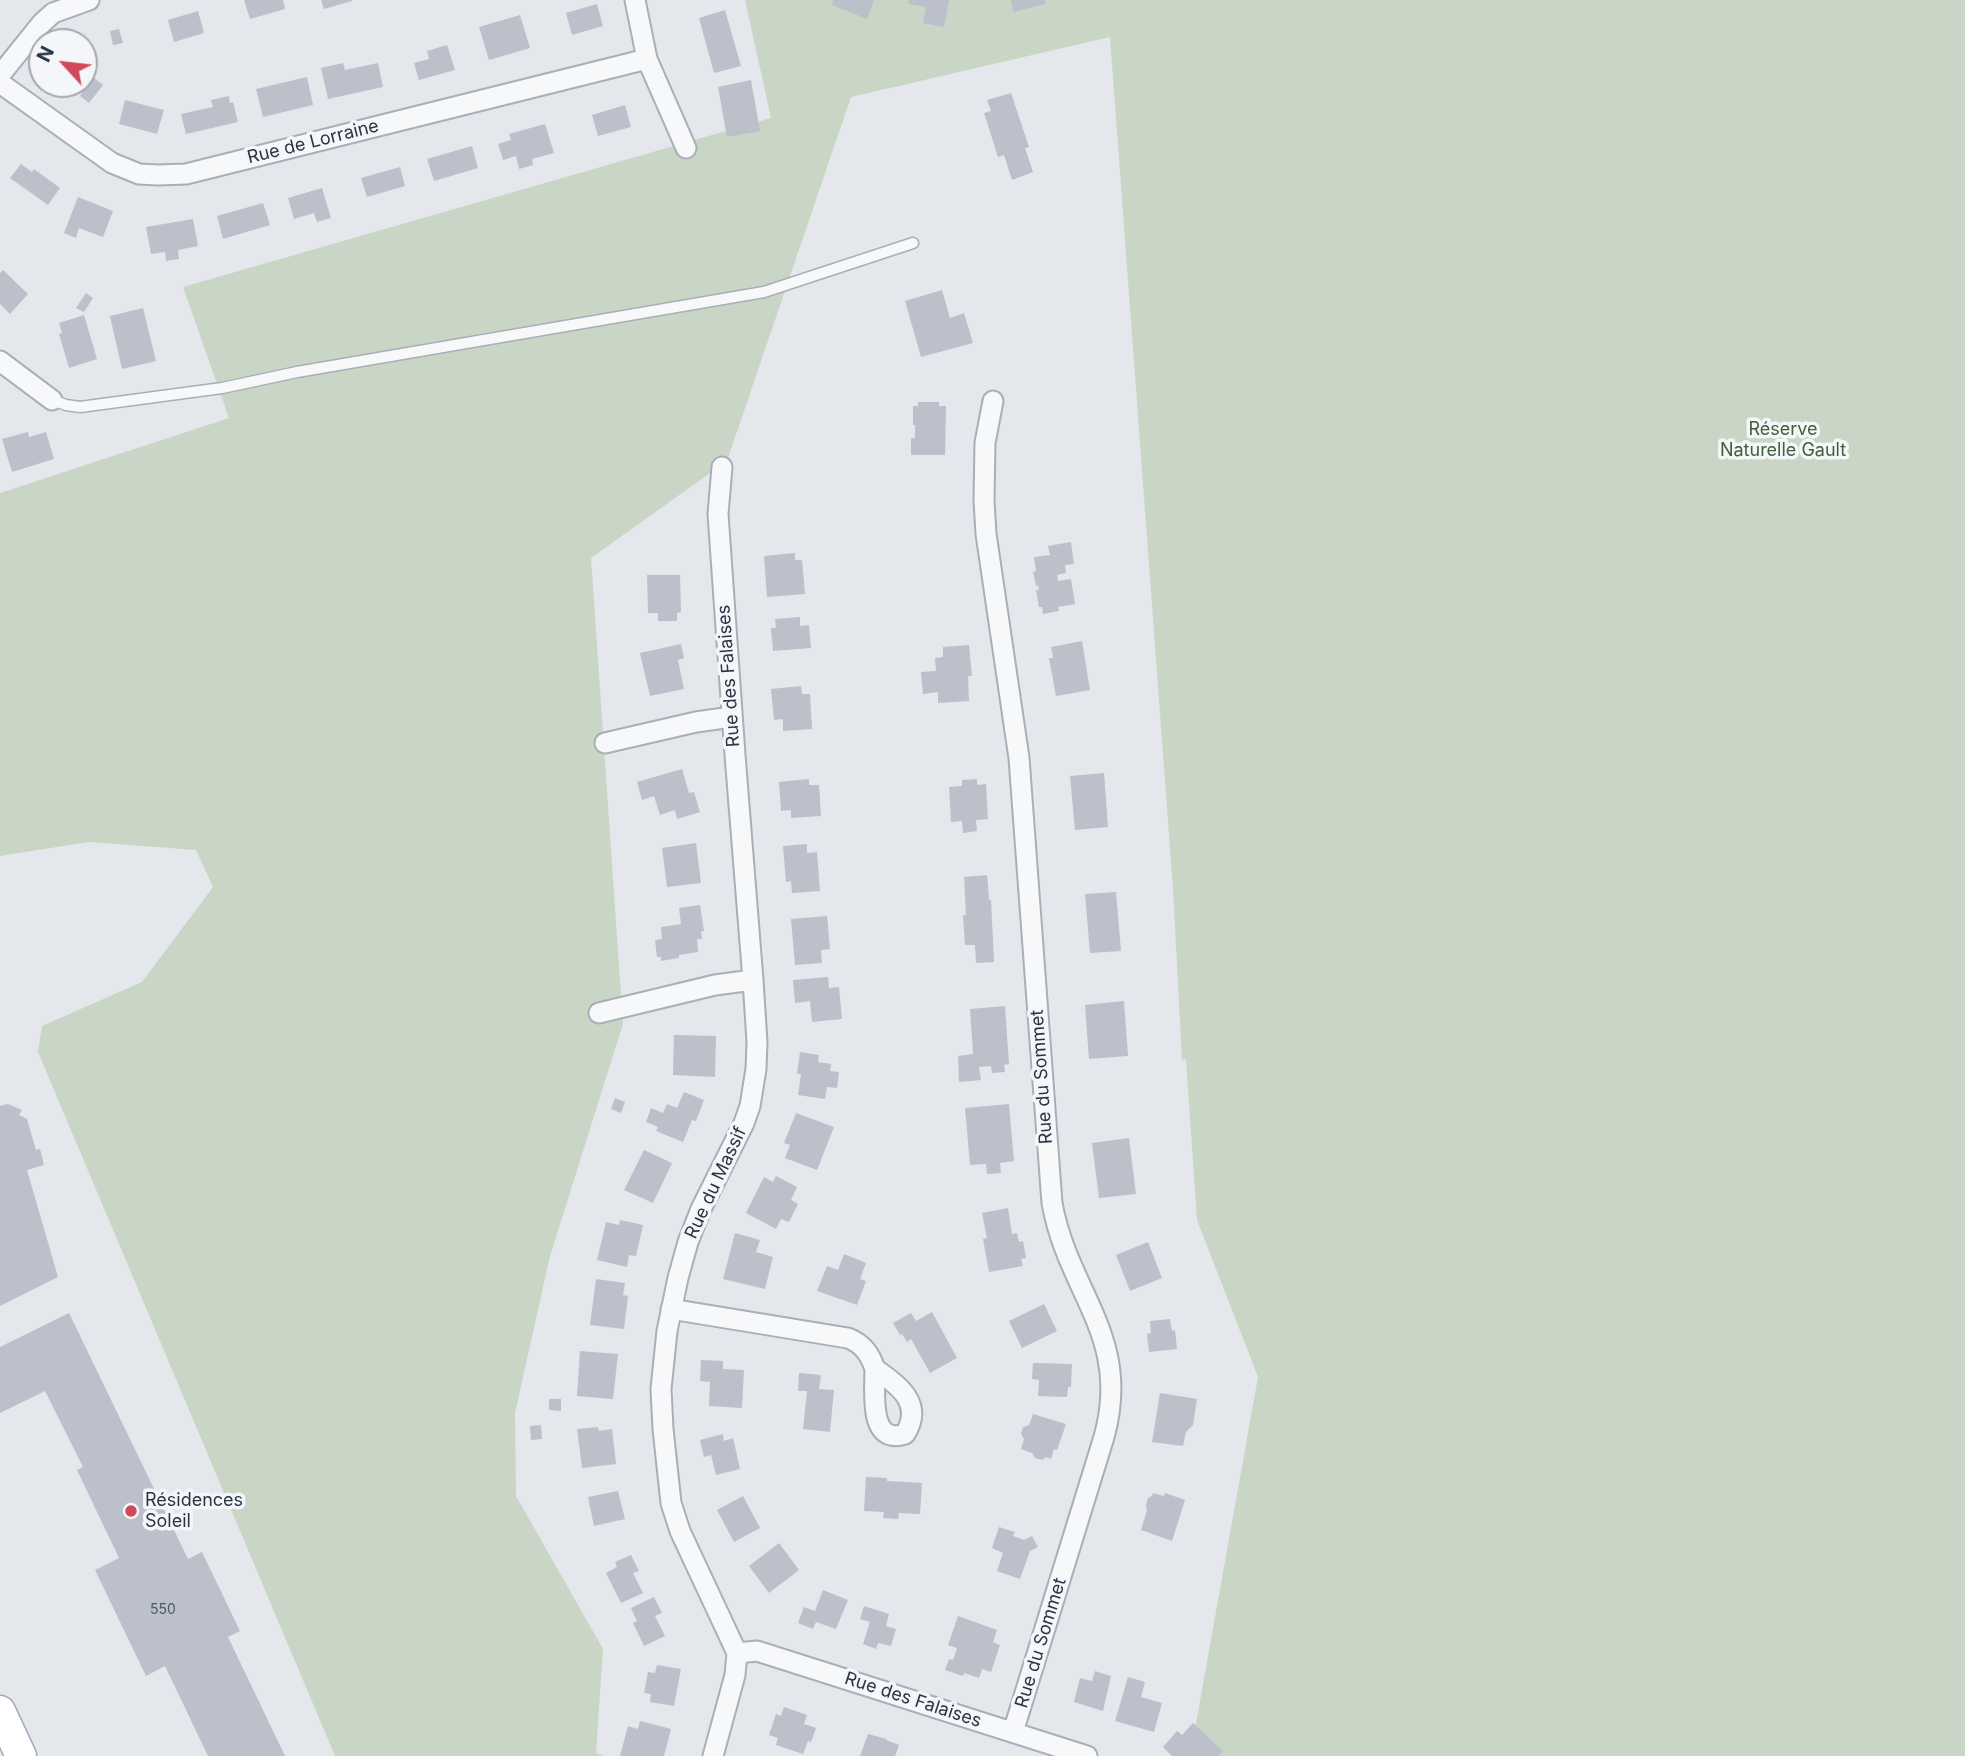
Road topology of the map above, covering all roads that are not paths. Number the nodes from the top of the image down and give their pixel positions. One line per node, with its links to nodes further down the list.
1 (89, 0): 4 (street)
2 (635, 0): 3 (street)
3 (647, 59): 5 (street, Rue de Lorraine); 6 (street)
4 (0, 75)
5 (0, 83)
6 (685, 148)
7 (913, 243): 9 (lane)
8 (0, 361): 9 (street)
9 (52, 400)
10 (993, 401): 21 (street, Rue du Sommet)
11 (723, 467): 12 (street, Rue des Falaises)
12 (732, 717): 13 (street); 14 (street, Rue des Falaises)
13 (605, 743)
14 (745, 886): 15 (street, Rue du Massif)
15 (753, 980): 16 (street); 17 (street, Rue du Massif)
16 (599, 1013)
17 (671, 1309): 18 (street); 19 (street, Rue du Massif)
18 (875, 1369)
19 (737, 1653): 21 (street, Rue des Falaises); 23 (street)
20 (0, 1711): 22 (main road)
21 (1013, 1732): 24 (street, Rue des Falaises)
22 (22, 1756)
23 (713, 1756)
24 (1087, 1756)

